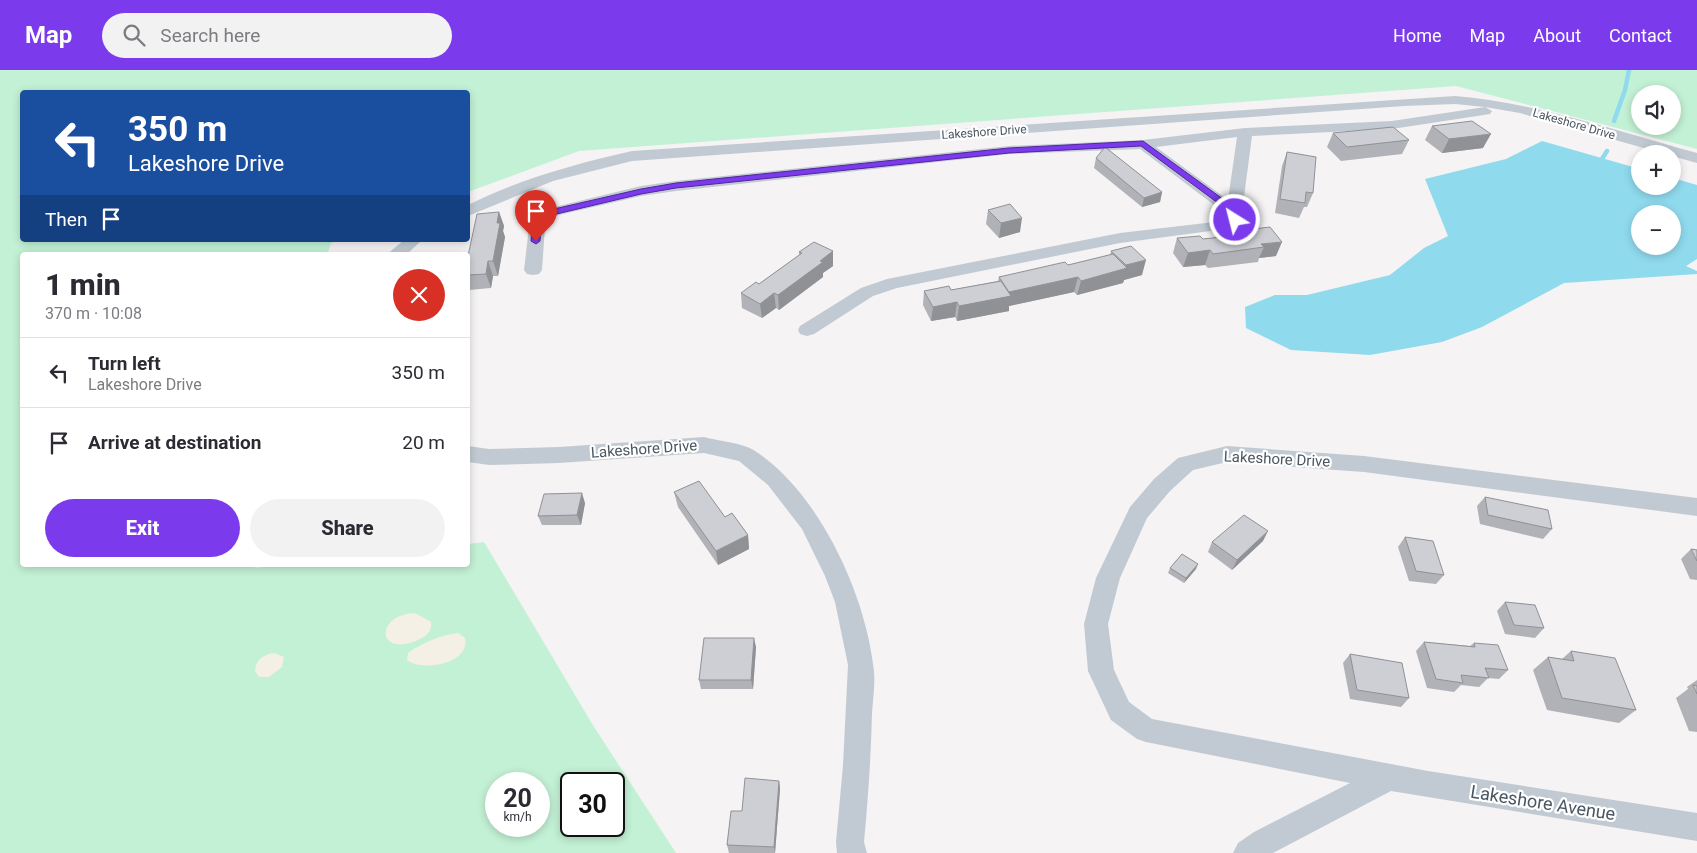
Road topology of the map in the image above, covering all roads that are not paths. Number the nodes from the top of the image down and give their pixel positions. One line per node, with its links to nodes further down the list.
1 (1510, 107): 2 (street, Lakeshore Drive); 4 (street, Lakeshore Drive); 5 (street, Lakeshore Drive)
2 (1246, 132): 3 (street, Lakeshore Drive); 6 (street)
3 (1143, 144): 6 (street); 9 (street, Lakeshore Drive)
4 (1697, 158)
5 (470, 209)
6 (1234, 212): 10 (street)
7 (411, 242): 8 (street)
8 (399, 252)
9 (533, 270)
10 (808, 330)
11 (470, 454): 15 (street, Lakeshore Drive)
12 (1697, 507): 13 (street, Lakeshore Drive)
13 (1389, 778): 14 (street, Lakeshore Avenue); 16 (street)
14 (1697, 826)
15 (852, 853)
16 (1248, 853)

